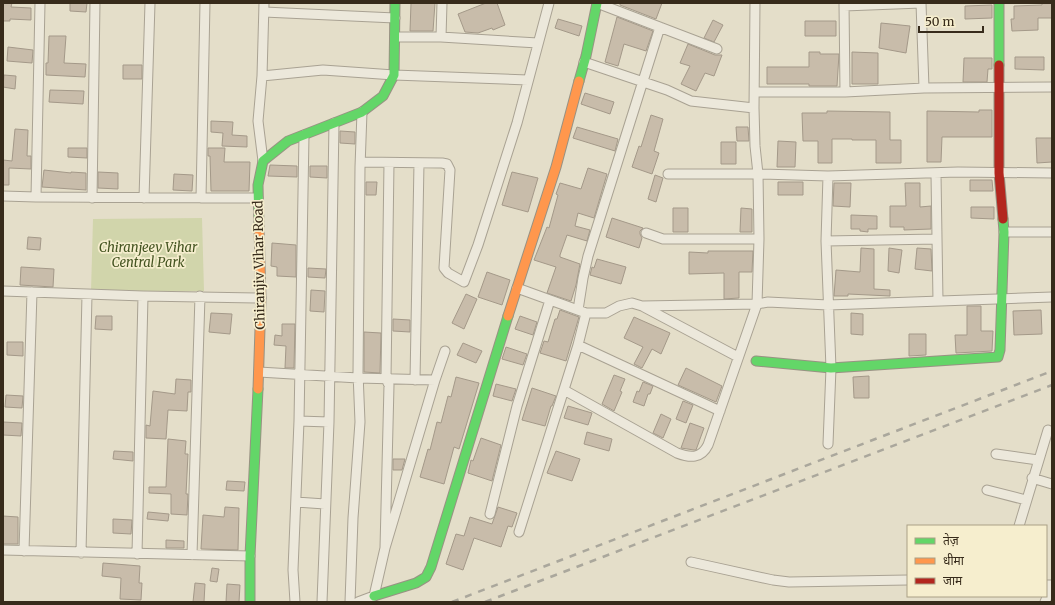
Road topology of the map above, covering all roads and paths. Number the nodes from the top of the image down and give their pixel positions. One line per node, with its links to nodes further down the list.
1 (40, 3): 45 (street)
2 (95, 3): 46 (street)
3 (150, 3): 47 (street)
4 (205, 3): 48 (street)
5 (395, 3): 14 (street)
6 (442, 3): 17 (street)
7 (549, 3): 18 (street)
8 (597, 3): 15 (street); 20 (street)
9 (755, 3): 28 (street)
10 (921, 3): 12 (street); 27 (street)
11 (998, 3): 25 (street)
12 (844, 5): 29 (street)
13 (264, 8): 14 (street); 22 (street)
14 (395, 18): 16 (street)
15 (660, 27): 19 (street); 24 (street)
16 (395, 37): 17 (street); 21 (street)
17 (441, 38): 18 (street)
18 (538, 43): 23 (street)
19 (717, 49)
20 (584, 62): 24 (street); 56 (street)
21 (394, 75): 22 (street); 23 (street); 31 (street)
22 (262, 76): 34 (street)
23 (528, 80): 37 (street)
24 (642, 81): 30 (street); 70 (street)
25 (999, 87): 26 (street); 27 (street); 38 (street)
26 (1052, 87)
27 (924, 88): 29 (street)
28 (755, 92): 29 (street); 30 (street)
29 (846, 92)
30 (754, 108): 41 (street)
31 (362, 112): 32 (street); 35 (street)
32 (334, 123): 33 (street); 78 (street)
33 (304, 135): 34 (street); 77 (street)
34 (264, 161): 49 (street, Chiranjiv Vihar Road)
35 (361, 162): 36 (street); 79 (street)
36 (389, 163): 37 (street); 80 (street)
37 (419, 163): 81 (street)
38 (999, 173): 39 (street); 42 (street); 50 (street)
39 (1052, 173)
40 (668, 174): 41 (street)
41 (758, 174): 43 (street); 53 (street)
42 (936, 174): 43 (street); 54 (street)
43 (828, 176): 55 (street)
44 (3, 196): 45 (street)
45 (36, 197): 46 (street)
46 (92, 198): 47 (street)
47 (144, 198): 48 (street)
48 (201, 198): 49 (street)
49 (258, 198): 63 (street, Chiranjiv Vihar Road)
50 (1004, 232): 51 (street); 64 (street)
51 (1052, 232)
52 (646, 233): 53 (street)
53 (759, 239): 67 (street)
54 (937, 239): 55 (street); 66 (street)
55 (826, 241): 68 (street)
56 (517, 288): 65 (street); 110 (street)
57 (3, 291): 58 (street)
58 (32, 292): 59 (street); 102 (street)
59 (87, 295): 60 (street); 103 (street)
60 (143, 296): 61 (street); 104 (street)
61 (200, 296): 63 (street); 105 (street)
62 (1052, 297): 64 (street)
63 (261, 298): 76 (street, Chiranjiv Vihar Road)
64 (1001, 298): 66 (street); 75 (street)
65 (550, 300): 70 (street); 97 (street)
66 (938, 301): 68 (street)
67 (757, 304): 68 (street); 69 (street); 73 (street)
68 (828, 305): 75 (street)
69 (642, 306): 70 (street); 73 (street)
70 (582, 312): 71 (street)
71 (578, 345): 83 (street); 84 (street)
72 (445, 350): 82 (street)
73 (738, 357): 84 (street)
74 (756, 362): 75 (street)
75 (831, 368): 88 (street)
76 (260, 372): 77 (street); 106 (street, Chiranjiv Vihar Road)
77 (300, 375): 78 (street); 85 (street)
78 (329, 377): 79 (street); 86 (street)
79 (358, 378): 80 (street); 114 (street)
80 (386, 379): 81 (street); 100 (street)
81 (415, 380): 82 (street)
82 (435, 380): 100 (street)
83 (564, 390): 84 (street); 99 (street)
84 (720, 411)
85 (299, 421): 86 (street); 95 (street)
86 (329, 422): 96 (street)
87 (1048, 430): 90 (street)
88 (828, 444)
89 (996, 454): 90 (street)
90 (1038, 460): 91 (street)
91 (1032, 478): 92 (street); 94 (street)
92 (1052, 484)
93 (987, 490): 94 (street)
94 (1026, 500): 98 (street)
95 (296, 502): 96 (street); 112 (street)
96 (325, 504): 113 (street)
97 (490, 514)
98 (1019, 525)
99 (519, 532)
100 (385, 548): 110 (street)
101 (3, 550): 102 (street)
102 (24, 551): 103 (street)
103 (80, 553): 104 (street)
104 (137, 554): 105 (street)
105 (192, 554): 106 (street)
106 (250, 556): 111 (street, Chiranjiv Vihar Road)
107 (691, 562): 108 (street)
108 (907, 580)
109 (1047, 585): 116 (street)
110 (374, 596): 115 (street)
111 (250, 602)
112 (295, 602)
113 (322, 602)
114 (350, 602)
115 (358, 602)
116 (1045, 602)

